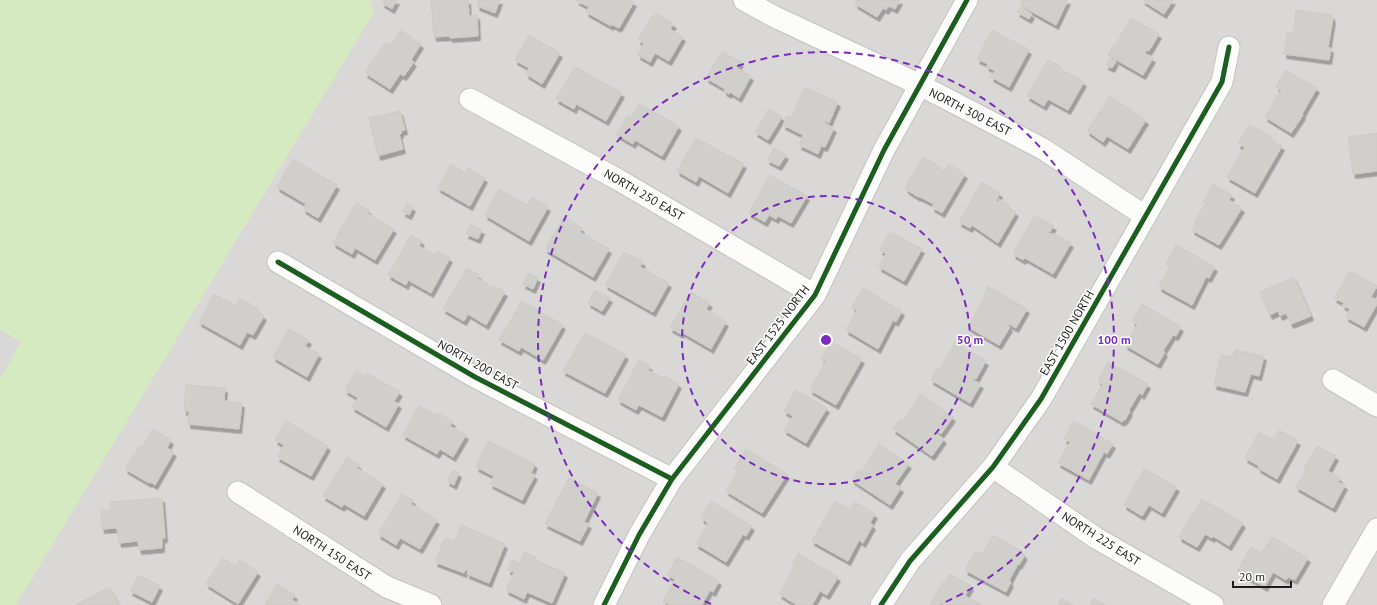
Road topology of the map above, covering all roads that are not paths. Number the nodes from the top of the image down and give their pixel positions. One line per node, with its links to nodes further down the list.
1 (744, 0): 4 (street, NORTH 300 EAST)
2 (967, 0): 4 (street, EAST 1525 NORTH)
3 (1229, 47): 6 (street, EAST 1500 NORTH)
4 (920, 85): 6 (street, NORTH 300 EAST); 8 (street, EAST 1525 NORTH)
5 (470, 99): 8 (street, NORTH 250 EAST)
6 (1145, 216): 11 (street, EAST 1500 NORTH)
7 (278, 262): 12 (street, NORTH 200 EAST)
8 (815, 295): 12 (street, EAST 1525 NORTH)
9 (1333, 380): 10 (street)
10 (1377, 406)
11 (993, 466): 17 (street, EAST 1500 NORTH); 18 (street, NORTH 225 EAST)
12 (672, 479): 16 (street, EAST 1525 NORTH)
13 (238, 492): 15 (street, NORTH 150 EAST)
14 (1377, 529): 19 (street)
15 (431, 605)
16 (604, 605)
17 (881, 605)
18 (1213, 605)
19 (1332, 605)

